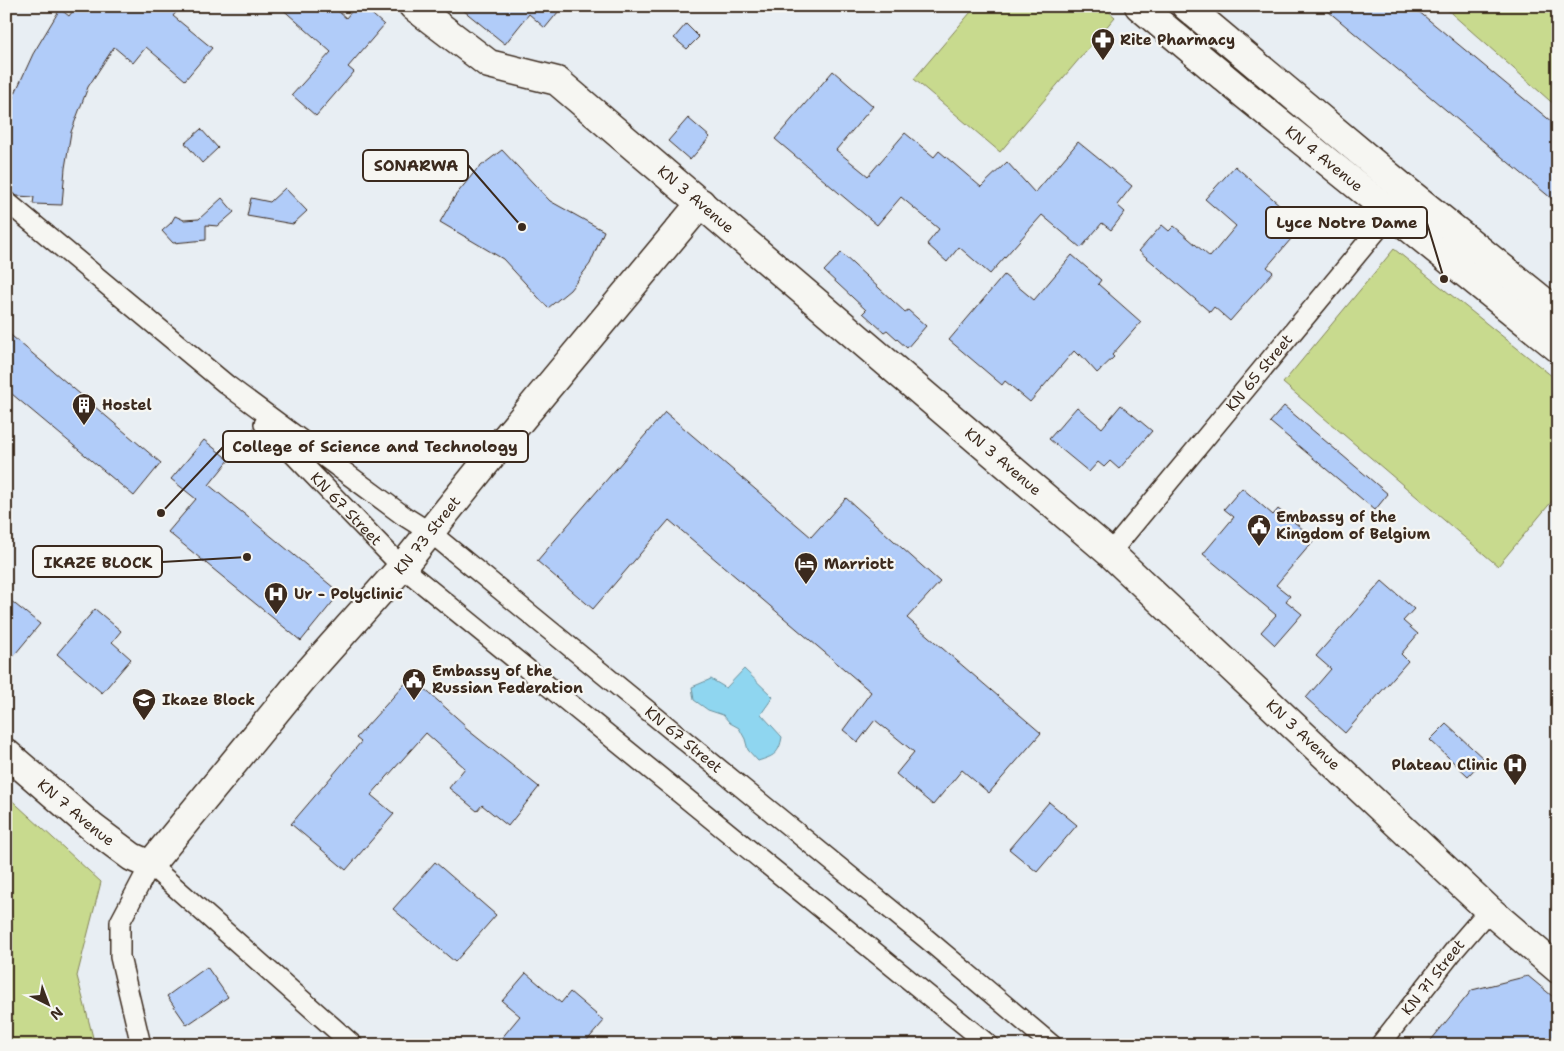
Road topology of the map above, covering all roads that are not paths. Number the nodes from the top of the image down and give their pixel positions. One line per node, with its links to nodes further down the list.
1 (414, 6): 8 (street, KN 3 Avenue)
2 (1139, 6): 5 (street, KN 4 Avenue)
3 (1186, 6): 4 (street, KN 4 Avenue)
4 (1264, 72): 5 (street); 6 (street, KN 4 Avenue)
5 (1244, 94): 9 (street, KN 4 Avenue)
6 (1408, 192): 9 (street, KN 65 Street); 10 (street, KN 4 Avenue)
7 (6, 201): 12 (street)
8 (701, 203): 13 (street, KN 73 Street); 14 (street, KN 3 Avenue)
9 (1391, 214): 11 (street, KN 4 Avenue); 14 (street, KN 65 Street)
10 (1558, 313)
11 (1558, 348)
12 (227, 385): 13 (street, KN 67 Street); 15 (street, KN 67 Street)
13 (431, 533): 15 (street, KN 73 Street); 23 (street, KN 67 Street)
14 (1110, 553): 18 (street, KN 3 Avenue)
15 (402, 567): 17 (street, KN 73 Street); 22 (street, KN 67 Street)
16 (6, 753): 17 (street, KN 7 Avenue)
17 (150, 865): 20 (street); 21 (street)
18 (1489, 910): 19 (street, KN 3 Avenue); 24 (street, KN 71 Street)
19 (1558, 969)
20 (141, 1045)
21 (353, 1045)
22 (989, 1045)
23 (1052, 1045)
24 (1380, 1045)

